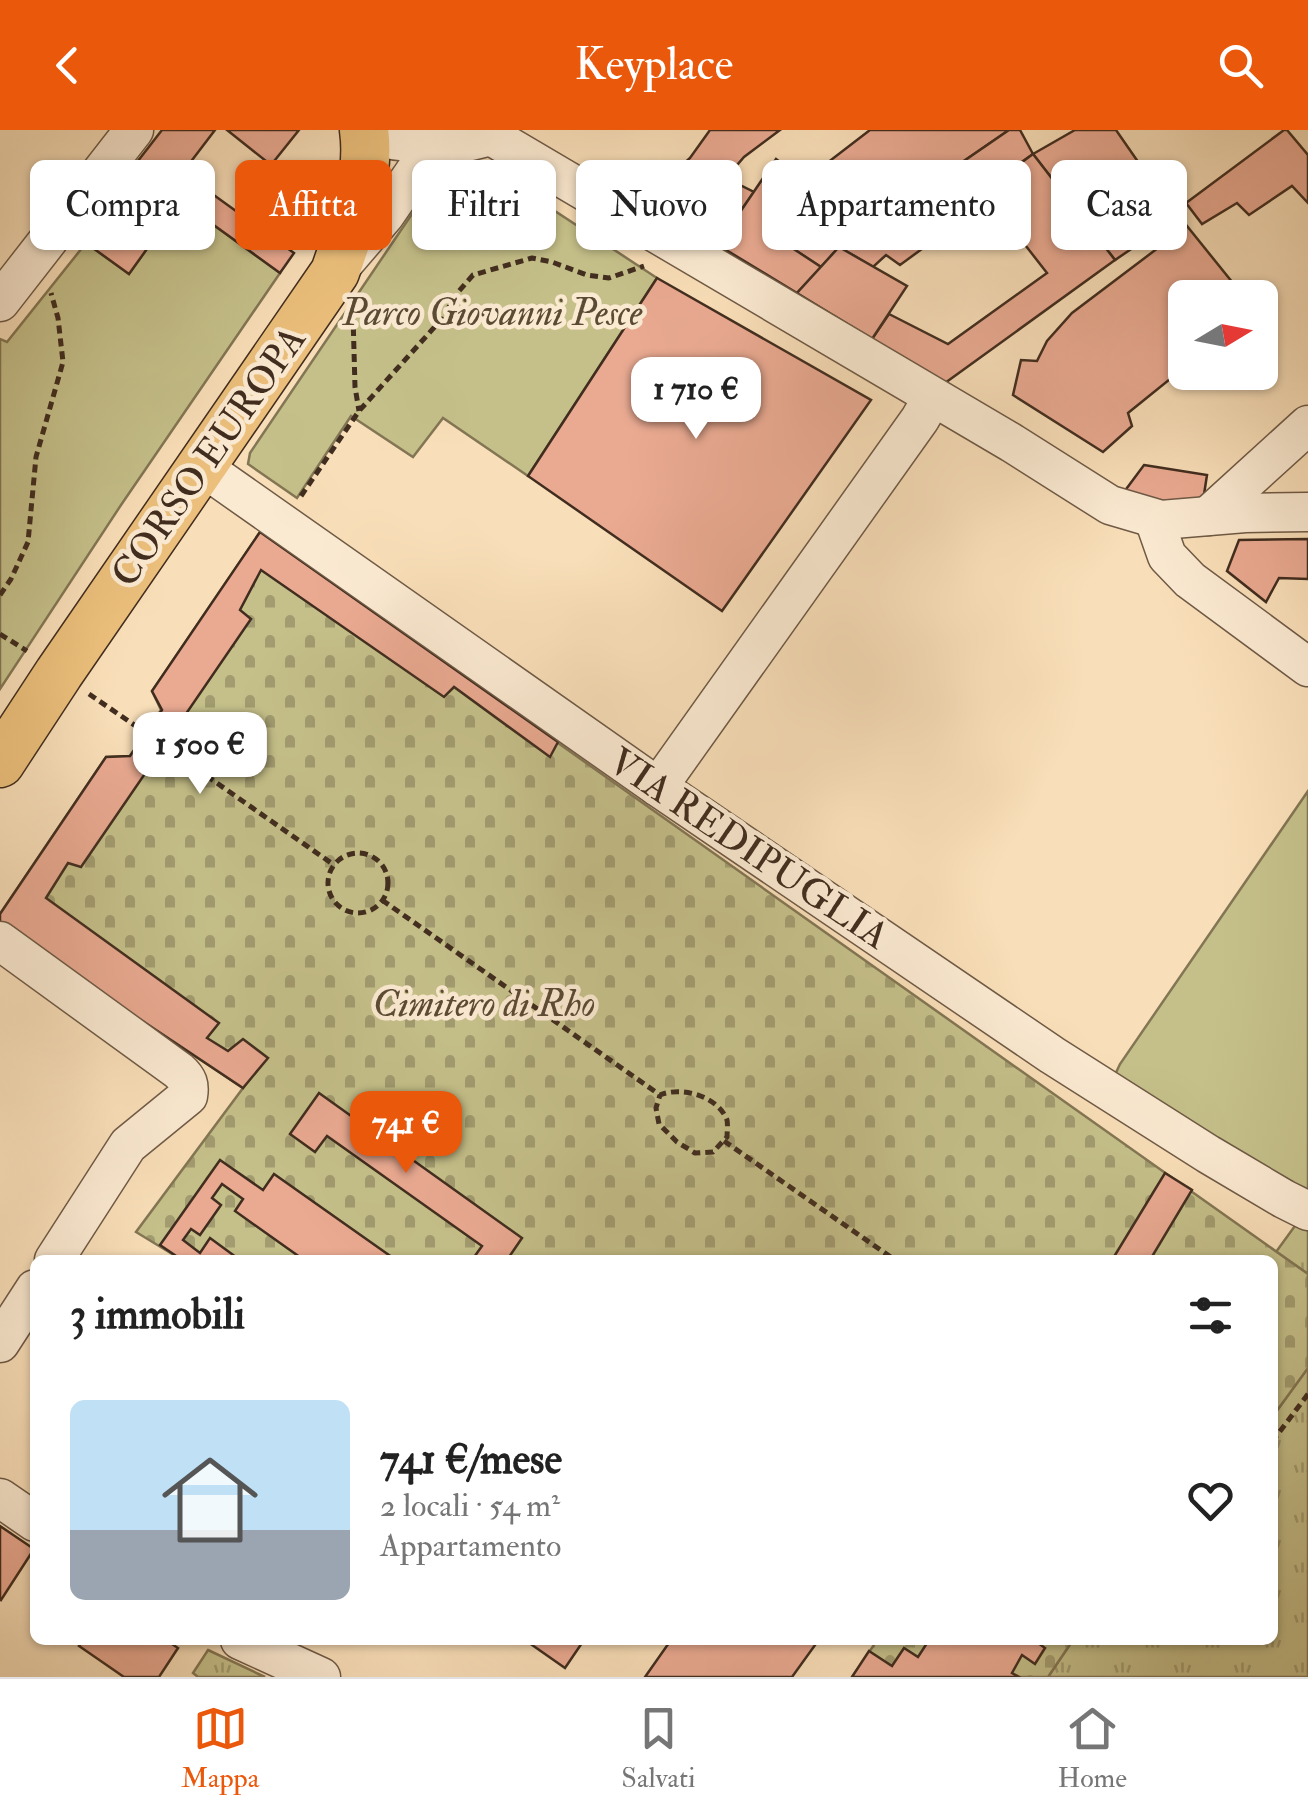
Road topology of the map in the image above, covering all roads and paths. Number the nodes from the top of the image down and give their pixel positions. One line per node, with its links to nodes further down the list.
1 (134, 130): 4 (street)
2 (366, 130): 3 (street); 7 (main road, CORSO EUROPA)
3 (485, 132): 7 (street); 8 (street)
4 (40, 251): 6 (street); 16 (path)
5 (648, 264): 9 (path)
6 (4, 285)
7 (342, 286): 9 (path); 11 (main road, CORSO EUROPA)
8 (932, 398): 14 (street); 20 (street)
9 (359, 411): 15 (path)
10 (1308, 425): 13 (street)
11 (201, 466): 15 (street, VIA REDIPUGLIA); 19 (main road, CORSO EUROPA)
12 (1308, 512): 13 (street)
13 (1208, 516): 14 (street)
14 (1154, 519): 17 (street)
15 (282, 524): 20 (street, VIA REDIPUGLIA)
16 (0, 595)
17 (1308, 668)
18 (164, 746): 21 (path)
19 (0, 763)
20 (658, 787): 26 (street, VIA REDIPUGLIA)
21 (334, 864): 22 (path); 22 (path)
22 (382, 900): 24 (path)
23 (0, 941): 27 (street)
24 (660, 1095): 25 (path); 25 (path)
25 (724, 1141): 28 (path)
26 (1308, 1210)
27 (57, 1255)
28 (887, 1255)
29 (30, 1297): 30 (street)
30 (0, 1343)
31 (1308, 1394): 32 (path)
32 (1278, 1434)
33 (0, 1498): 34 (street)
34 (30, 1519)
35 (251, 1645): 36 (street)
36 (321, 1677)

